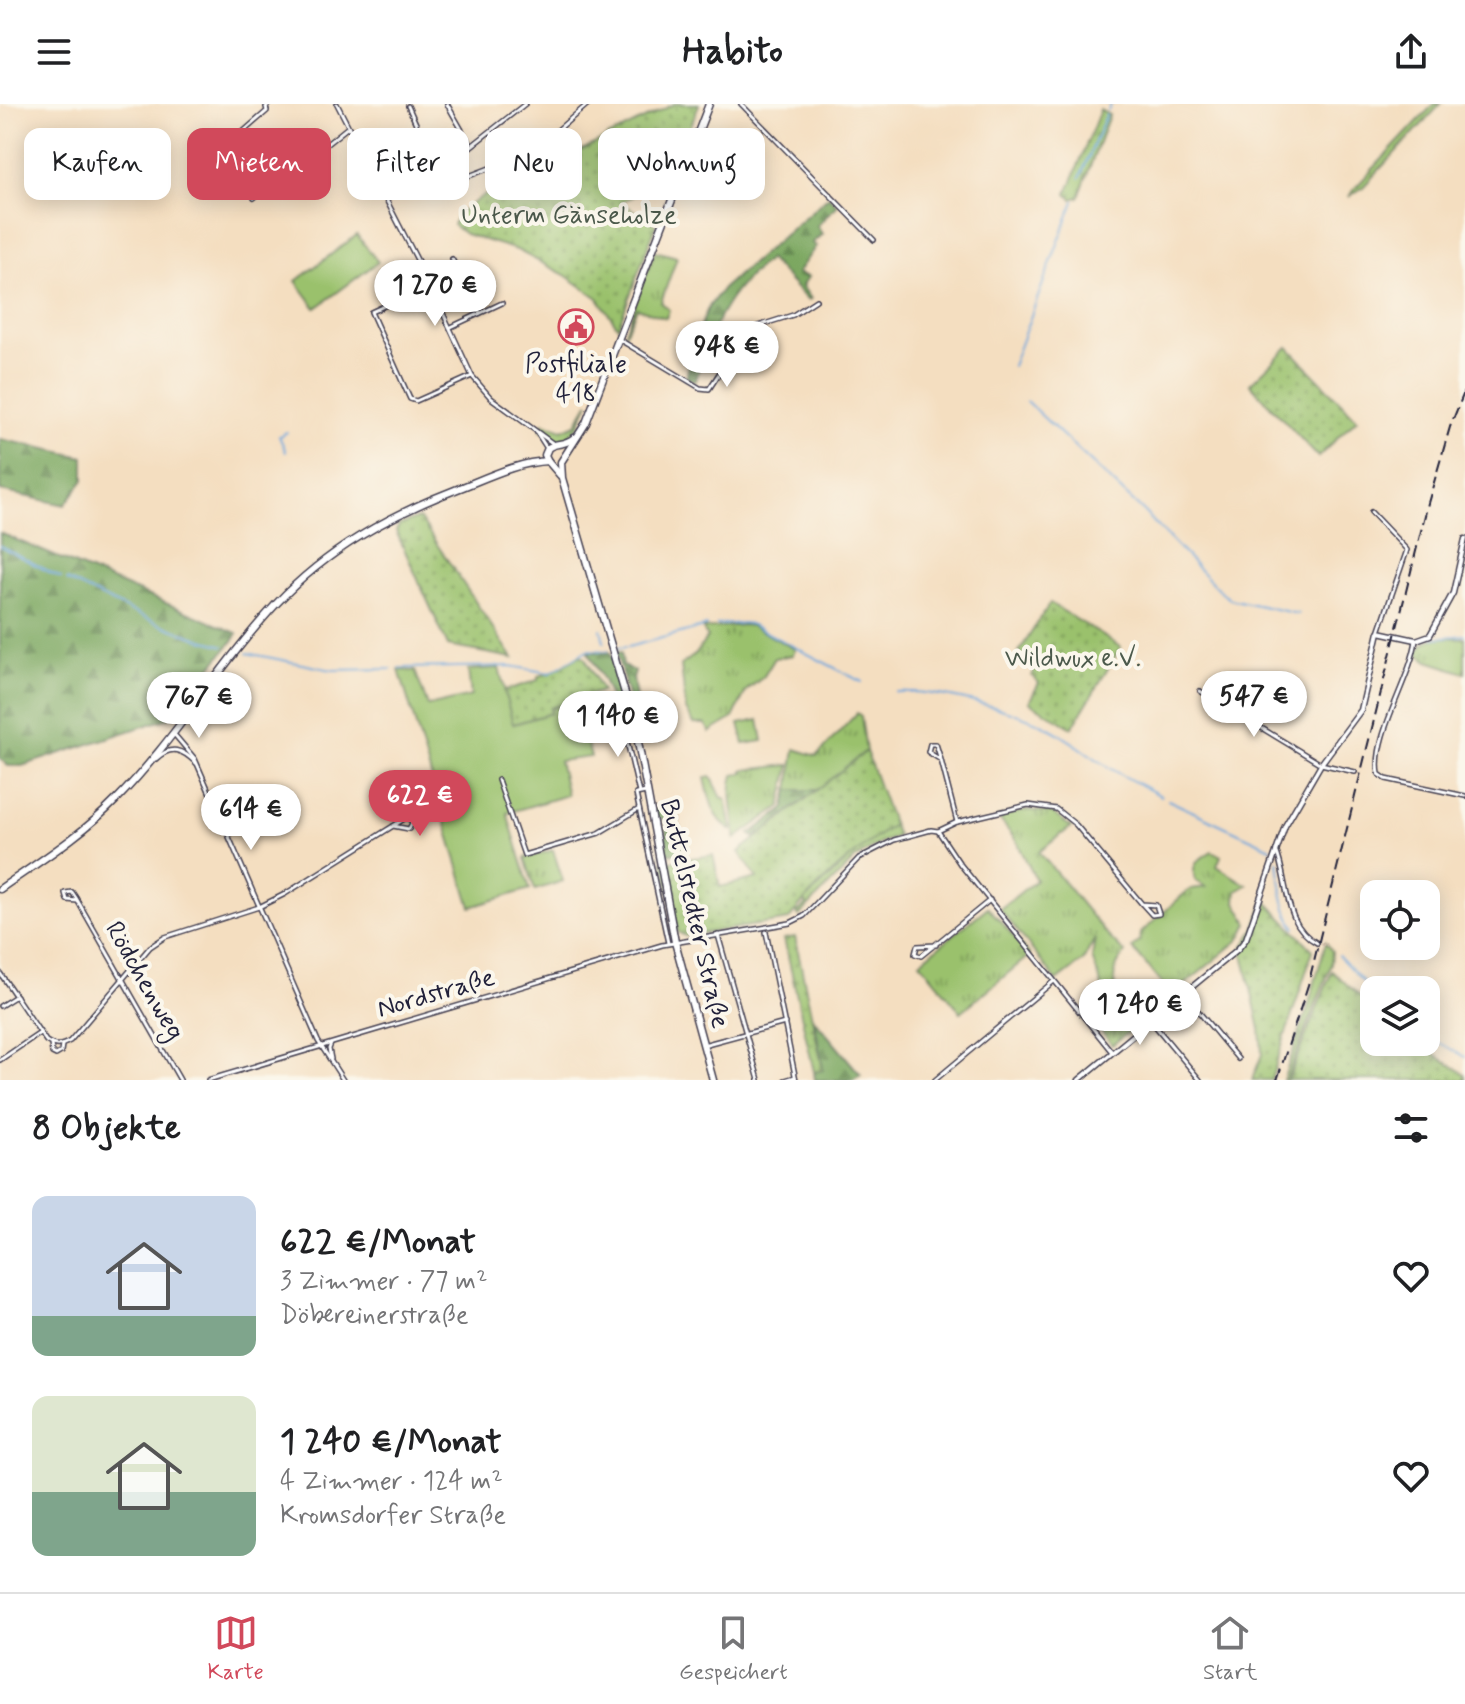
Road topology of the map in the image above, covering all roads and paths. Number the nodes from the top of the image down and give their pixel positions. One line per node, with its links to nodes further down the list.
1 (269, 104): 12 (street)
2 (337, 104): 11 (street)
3 (447, 104): 18 (street)
4 (512, 104): 10 (street)
5 (525, 104): 10 (street)
6 (588, 104): 15 (street)
7 (709, 104): 26 (main road)
8 (741, 104): 19 (street)
9 (408, 106): 13 (street)
10 (517, 111): 14 (street)
11 (348, 127): 17 (street); 21 (street)
12 (247, 128)
13 (418, 128)
14 (496, 128)
15 (560, 128)
16 (485, 136): 18 (street)
17 (331, 141)
18 (471, 146)
19 (874, 240)
20 (452, 259): 24 (street)
21 (430, 285): 25 (street); 27 (street)
22 (816, 300): 26 (street)
23 (502, 303): 24 (street)
24 (480, 313): 25 (street)
25 (449, 327): 27 (street)
26 (618, 339): 29 (main road)
27 (472, 376): 28 (street)
28 (535, 429): 30 (street); 31 (street)
29 (578, 436): 30 (main road); 32 (main road)
30 (557, 445): 31 (main road); 32 (main road)
31 (546, 451): 33 (main road, Buttelstedter Straße); 34 (main road)
32 (565, 455): 33 (main road)
33 (554, 463): 34 (main road); 48 (main road, Buttelstedter Straße)
34 (523, 466): 41 (main road)
35 (1371, 512): 37 (street)
36 (1465, 539): 38 (street)
37 (1379, 632): 38 (street); 43 (street)
38 (1416, 640): 49 (street)
39 (1200, 691): 43 (street)
40 (622, 720): 48 (street, Buttelstedter Straße)
41 (173, 733): 44 (street); 45 (main road)
42 (941, 760): 51 (street)
43 (1321, 764): 46 (street); 54 (street)
44 (198, 766): 45 (street); 59 (street)
45 (142, 772): 55 (main road)
46 (1355, 772)
47 (498, 780): 50 (street)
48 (643, 793): 50 (street); 62 (main road, Buttelstedter Straße)
49 (1465, 796)
50 (639, 809): 62 (street)
51 (957, 822): 53 (street, Nordstraße); 58 (street, Nordstraße)
52 (393, 826): 52 (street); 59 (street)
53 (938, 831): 56 (street); 61 (street, Nordstraße)
54 (1276, 850): 63 (street); 68 (street)
55 (0, 889)
56 (990, 900): 64 (street); 67 (street)
57 (77, 901): 66 (street, Rödchenweg)
58 (1142, 904)
59 (259, 907): 66 (street); 79 (street)
60 (766, 932): 72 (street)
61 (718, 935): 62 (street, Nordstraße); 74 (street)
62 (671, 942): 76 (street, Nordstraße); 78 (main road, Buttelstedter Straße)
63 (1317, 943)
64 (936, 945): 64 (street)
65 (0, 973): 69 (street)
66 (121, 979): 77 (street); 85 (street, Rödchenweg)
67 (1054, 981): 80 (street); 91 (street)
68 (1184, 994): 71 (street); 81 (street)
69 (16, 996): 70 (street); 73 (street)
70 (0, 1006)
71 (1151, 1021): 80 (street); 93 (street)
72 (785, 1023): 74 (street); 84 (street)
73 (40, 1033): 75 (street); 82 (street)
74 (745, 1033): 78 (street); 89 (street)
75 (51, 1044): 77 (street); 77 (street)
76 (331, 1044): 79 (street, Nordstraße); 83 (street)
77 (62, 1045)
78 (703, 1045): 88 (main road, Buttelstedter Straße)
79 (321, 1047): 83 (street); 86 (street, Nordstraße)
80 (1112, 1052): 92 (street)
81 (1238, 1059)
82 (0, 1060)
83 (332, 1062): 87 (street)
84 (796, 1078): 90 (street)
85 (180, 1080)
86 (208, 1080)
87 (343, 1080)
88 (713, 1080)
89 (759, 1080)
90 (785, 1080)
91 (935, 1080)
92 (1079, 1080)
93 (1200, 1080)

